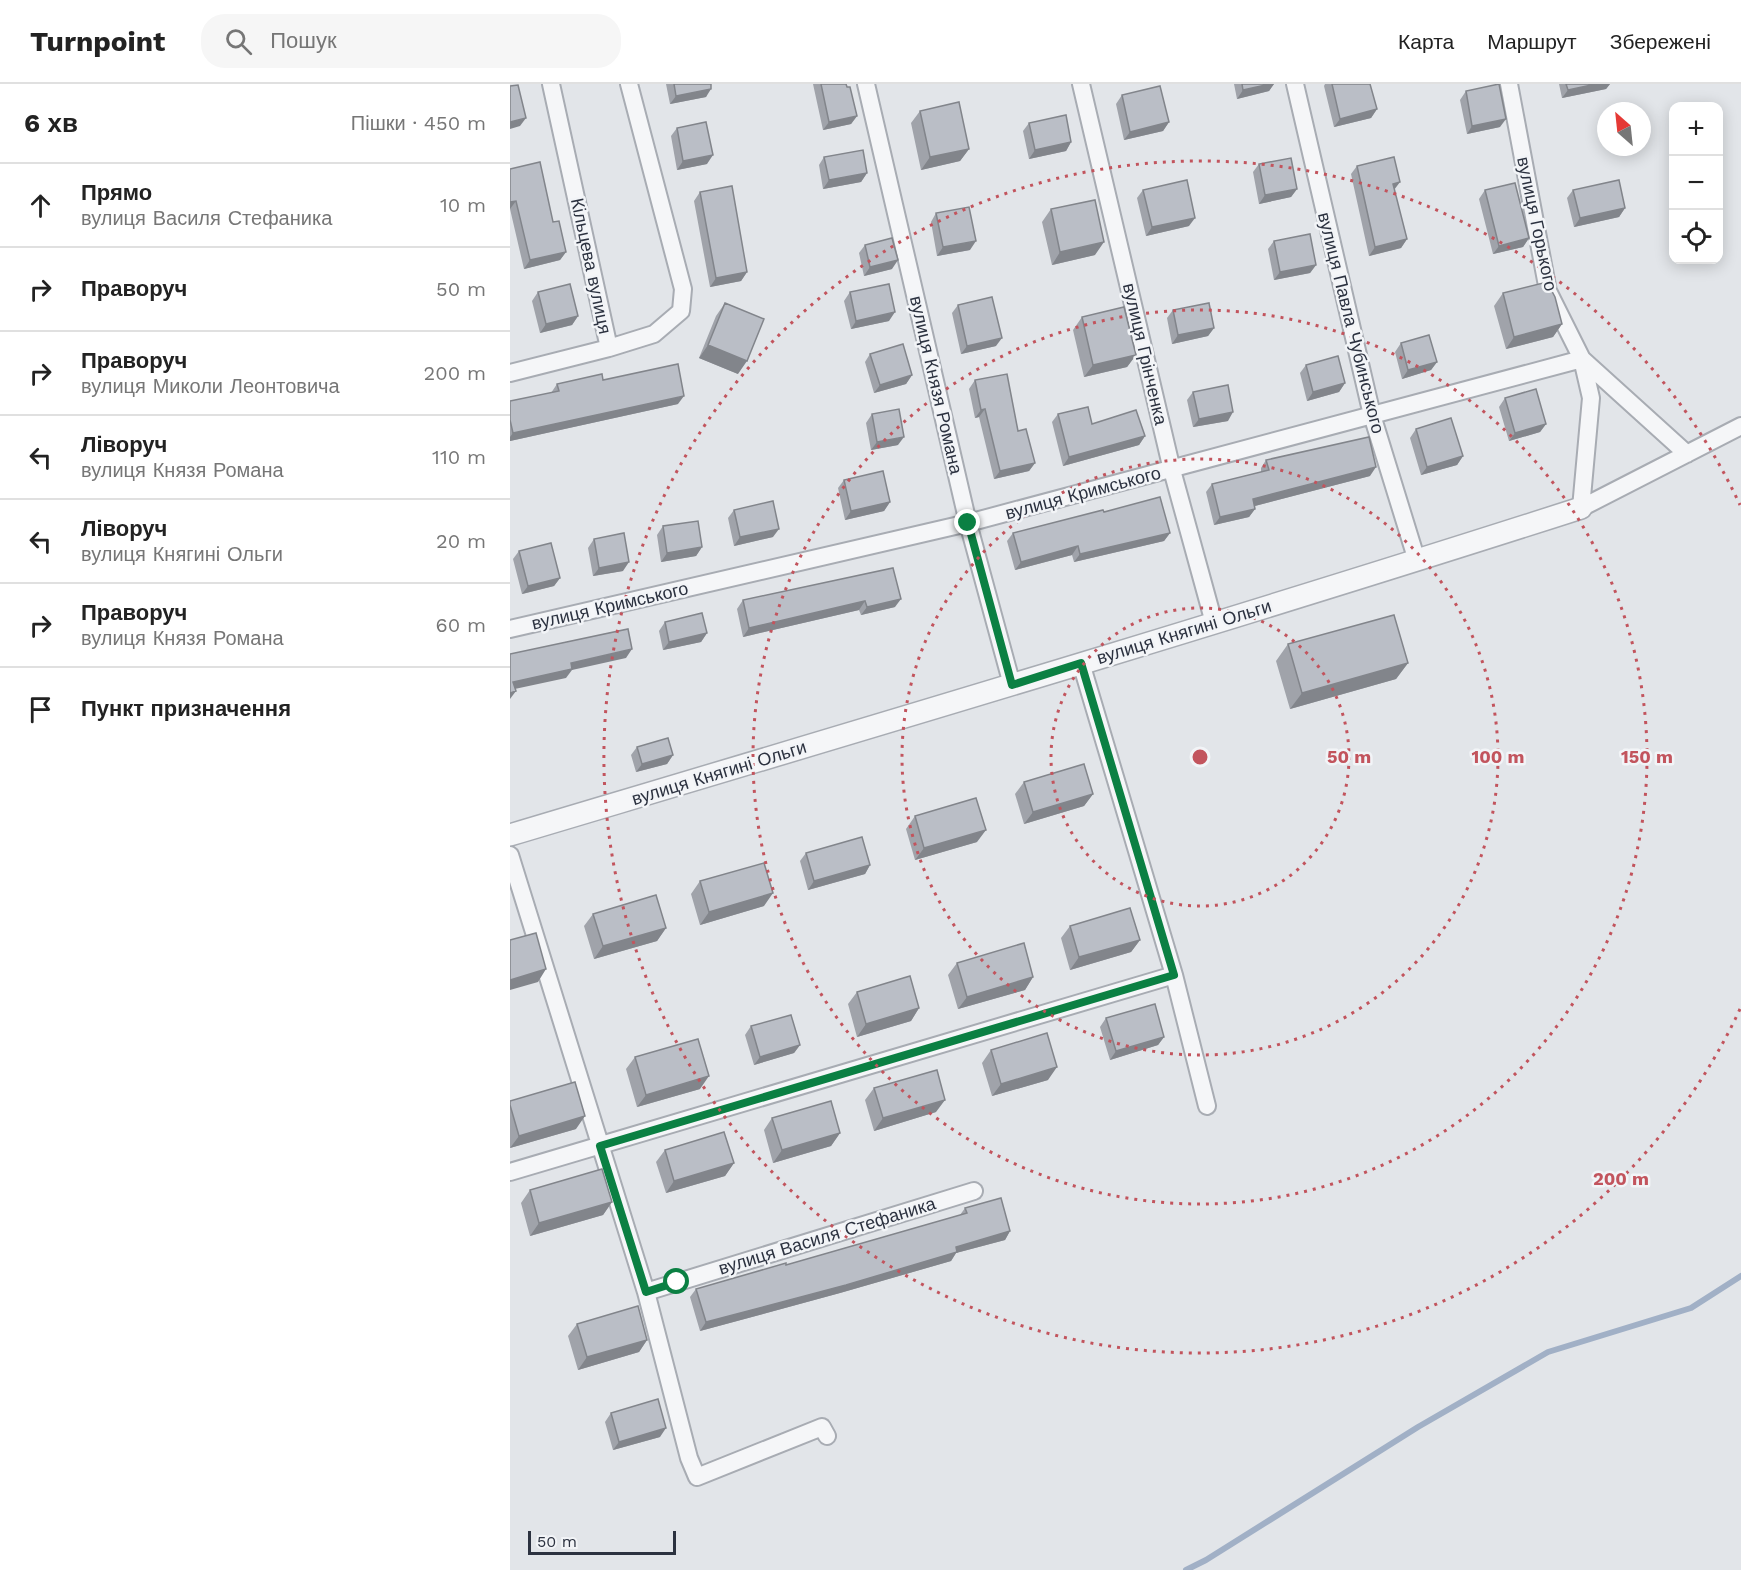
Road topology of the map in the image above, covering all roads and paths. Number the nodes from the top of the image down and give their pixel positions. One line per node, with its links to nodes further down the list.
1 (550, 84): 7 (street, Кільцева вулиця)
2 (630, 84): 7 (street)
3 (866, 84): 15 (street, вулиця Князя Романа)
4 (1081, 84): 13 (street, вулиця Грінченка)
5 (1295, 84): 10 (street, вулиця Павла Чубинського)
6 (1509, 84): 8 (street, вулиця Горького)
7 (609, 348): 9 (street, Кільцева вулиця)
8 (1582, 359): 10 (street, вулиця Кримського); 12 (street); 14 (street)
9 (510, 373)
10 (1372, 415): 13 (street, вулиця Кримського); 16 (street, вулиця Павла Чубинського)
11 (1741, 426): 12 (street, вулиця Княгині Ольги)
12 (1687, 454): 14 (street, вулиця Княгині Ольги)
13 (1172, 470): 15 (street, вулиця Кримського); 17 (street, вулиця Грінченка)
14 (1581, 508): 16 (street, вулиця Княгині Ольги)
15 (968, 523): 18 (street, вулиця Кримського); 20 (street, вулиця Князя Романа)
16 (1417, 561): 17 (street, вулиця Княгині Ольги)
17 (1214, 623): 19 (street, вулиця Княгині Ольги)
18 (510, 629)
19 (1081, 663): 20 (street, вулиця Княгині Ольги); 23 (street)
20 (1012, 685): 21 (street, вулиця Княгині Ольги)
21 (510, 835)
22 (510, 855): 25 (street)
23 (1174, 975): 24 (street); 25 (street)
24 (1207, 1106)
25 (600, 1146): 26 (street); 28 (street)
26 (510, 1172)
27 (974, 1191): 28 (street, вулиця Василя Стефаника)
28 (646, 1292): 29 (street)
29 (827, 1436)

